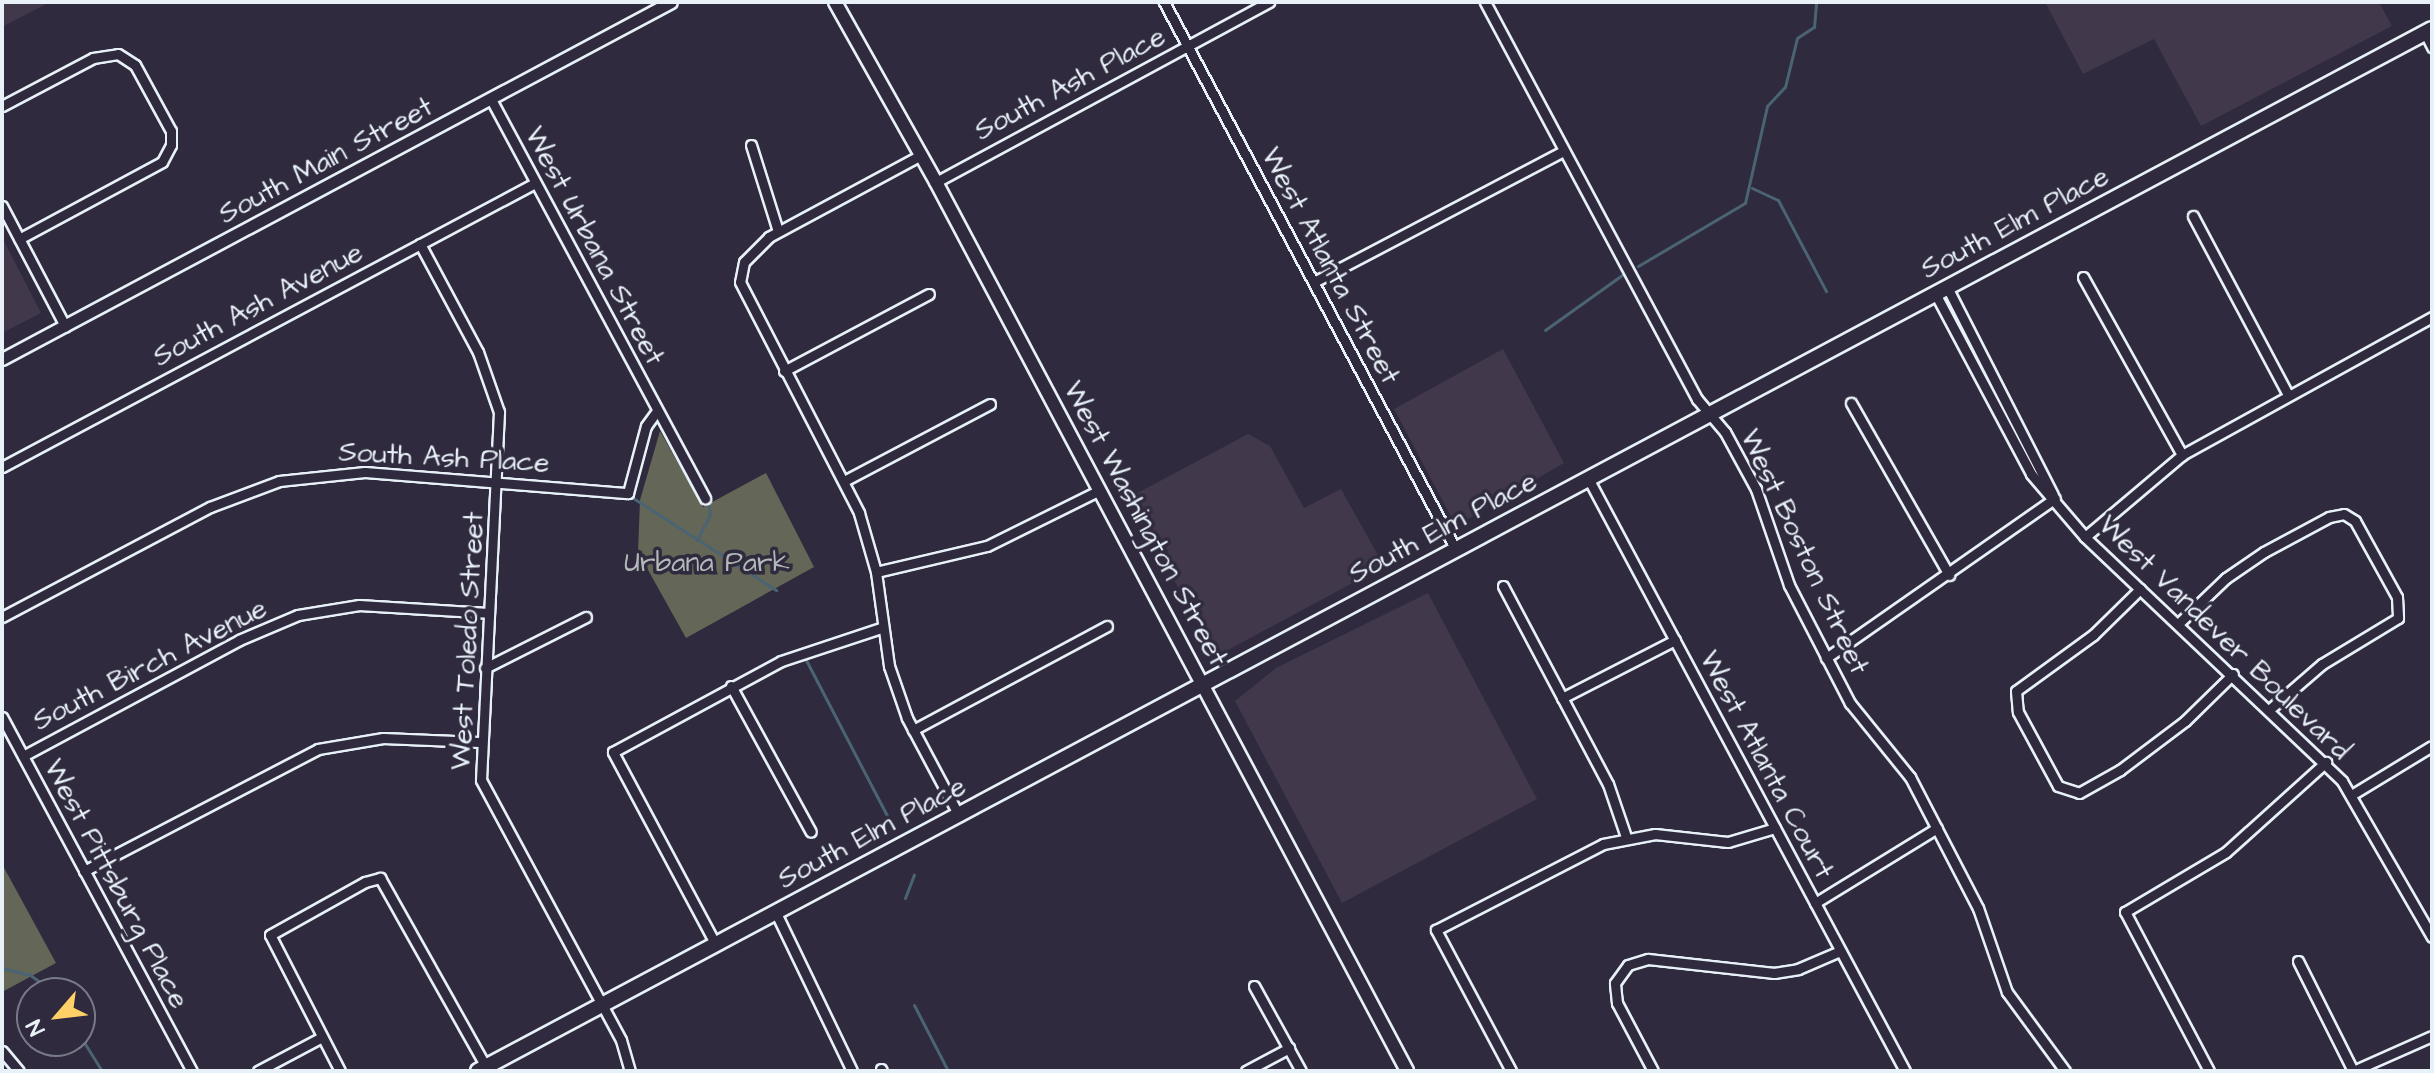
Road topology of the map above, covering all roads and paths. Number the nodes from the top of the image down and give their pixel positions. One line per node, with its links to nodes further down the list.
1 (671, 2): 9 (street, South Main Street)
2 (835, 2): 13 (main road, West Washington Street)
3 (1164, 2): 7 (street, West Atlanta Street)
4 (1269, 2): 7 (street, South Ash Place)
5 (1485, 2): 12 (street, West Boston Street)
6 (2428, 31): 8 (street); 23 (main road, South Elm Place)
7 (1187, 46): 14 (street, South Ash Place); 22 (street, West Atlanta Street)
8 (2432, 47)
9 (492, 101): 15 (street, West Urbana Street); 26 (street, South Main Street)
10 (2, 106): 19 (street)
11 (751, 145): 18 (street)
12 (1564, 151): 22 (street); 33 (street, West Boston Street)
13 (921, 155): 14 (main road, West Washington Street); 18 (street)
14 (936, 182): 39 (main road, West Washington Street)
15 (535, 183): 20 (street, South Ash Avenue); 32 (street, West Urbana Street)
16 (2, 206): 19 (street)
17 (2193, 216): 29 (street)
18 (778, 231): 28 (street)
19 (19, 239): 26 (street)
20 (420, 244): 35 (street, South Ash Avenue); 38 (street, West Toledo Street)
21 (2083, 277): 34 (street)
22 (1314, 282): 43 (street, West Atlanta Street)
23 (1942, 292): 33 (main road, South Elm Place); 40 (street, West Vandever Boulevard)
24 (929, 294): 28 (street)
25 (2432, 317): 29 (street)
26 (65, 326): 27 (street, South Main Street)
27 (2, 359)
28 (784, 371): 37 (street)
29 (2287, 393): 34 (street)
30 (1851, 403): 45 (street)
31 (990, 404): 37 (street)
32 (657, 411): 38 (street, South Ash Place); 41 (street, West Urbana Street)
33 (1711, 415): 36 (main road, South Elm Place); 55 (street, West Boston Street)
34 (2182, 455): 42 (street)
35 (2, 467)
36 (1589, 480): 43 (main road, South Elm Place); 54 (street, West Atlanta Court)
37 (844, 481): 44 (street)
38 (499, 482): 48 (street, West Toledo Street); 49 (street, South Ash Place)
39 (1100, 490): 44 (street); 59 (main road, West Washington Street)
40 (2055, 498): 42 (street, West Vandever Boulevard); 45 (street)
41 (705, 499)
42 (2085, 537): 47 (street, West Vandever Boulevard)
43 (1456, 550): 59 (main road, South Elm Place)
44 (876, 572): 53 (street)
45 (1949, 575): 55 (street)
46 (1503, 586): 60 (street)
47 (2140, 589): 51 (street, West Vandever Boulevard); 57 (street)
48 (488, 613): 56 (street, West Toledo Street); 66 (street, South Birch Avenue)
49 (2, 617)
50 (586, 617): 56 (street)
51 (2178, 624): 57 (street, West Vandever Boulevard); 61 (street)
52 (1107, 626): 63 (street)
53 (881, 628): 58 (street); 63 (street)
54 (1675, 640): 60 (street); 70 (street, West Atlanta Court)
55 (1826, 658): 71 (street, West Boston Street)
56 (485, 668): 64 (street, West Toledo Street)
57 (2233, 674): 61 (street, West Vandever Boulevard)
58 (731, 686): 72 (street); 78 (street)
59 (1203, 686): 69 (main road, South Elm Place); 96 (main road, West Washington Street)
60 (1562, 698): 73 (street)
61 (2270, 709): 67 (street, West Vandever Boulevard)
62 (2, 717): 66 (street, West Pittsburg Place)
63 (913, 730): 69 (street)
64 (479, 742): 74 (street); 82 (street, West Toledo Street)
65 (2432, 746): 68 (street)
66 (23, 756): 74 (street, West Pittsburg Place)
67 (2326, 762): 68 (street, West Vandever Boulevard); 101 (street)
68 (2353, 794): 77 (street, West Vandever Boulevard)
69 (959, 816): 76 (main road, South Elm Place)
70 (1775, 828): 73 (street); 75 (street, West Atlanta Court)
71 (1937, 828): 75 (street); 100 (street, West Boston Street)
72 (811, 832)
73 (1626, 837): 97 (street)
74 (84, 871): 89 (street, West Pittsburg Place)
75 (1815, 903): 79 (street, West Atlanta Court)
76 (776, 913): 78 (main road, South Elm Place); 93 (street)
77 (2432, 937)
78 (716, 945): 82 (main road, South Elm Place)
79 (1840, 951): 98 (street); 99 (street, West Atlanta Court)
80 (2298, 961): 102 (street)
81 (1254, 986): 85 (street)
82 (601, 1005): 87 (main road, South Elm Place); 92 (street, West Toledo Street)
83 (2432, 1036): 102 (street)
84 (322, 1037): 87 (street); 90 (street); 91 (street)
85 (1289, 1048): 94 (street); 95 (street)
86 (2, 1051): 88 (street)
87 (482, 1069)
88 (19, 1071)
89 (192, 1071)
90 (258, 1071)
91 (340, 1071)
92 (630, 1071)
93 (852, 1071)
94 (1246, 1071)
95 (1301, 1071)
96 (1407, 1071)
97 (1511, 1071)
98 (1653, 1071)
99 (1905, 1071)
100 (2065, 1071)
101 (2209, 1071)
102 (2353, 1071)

